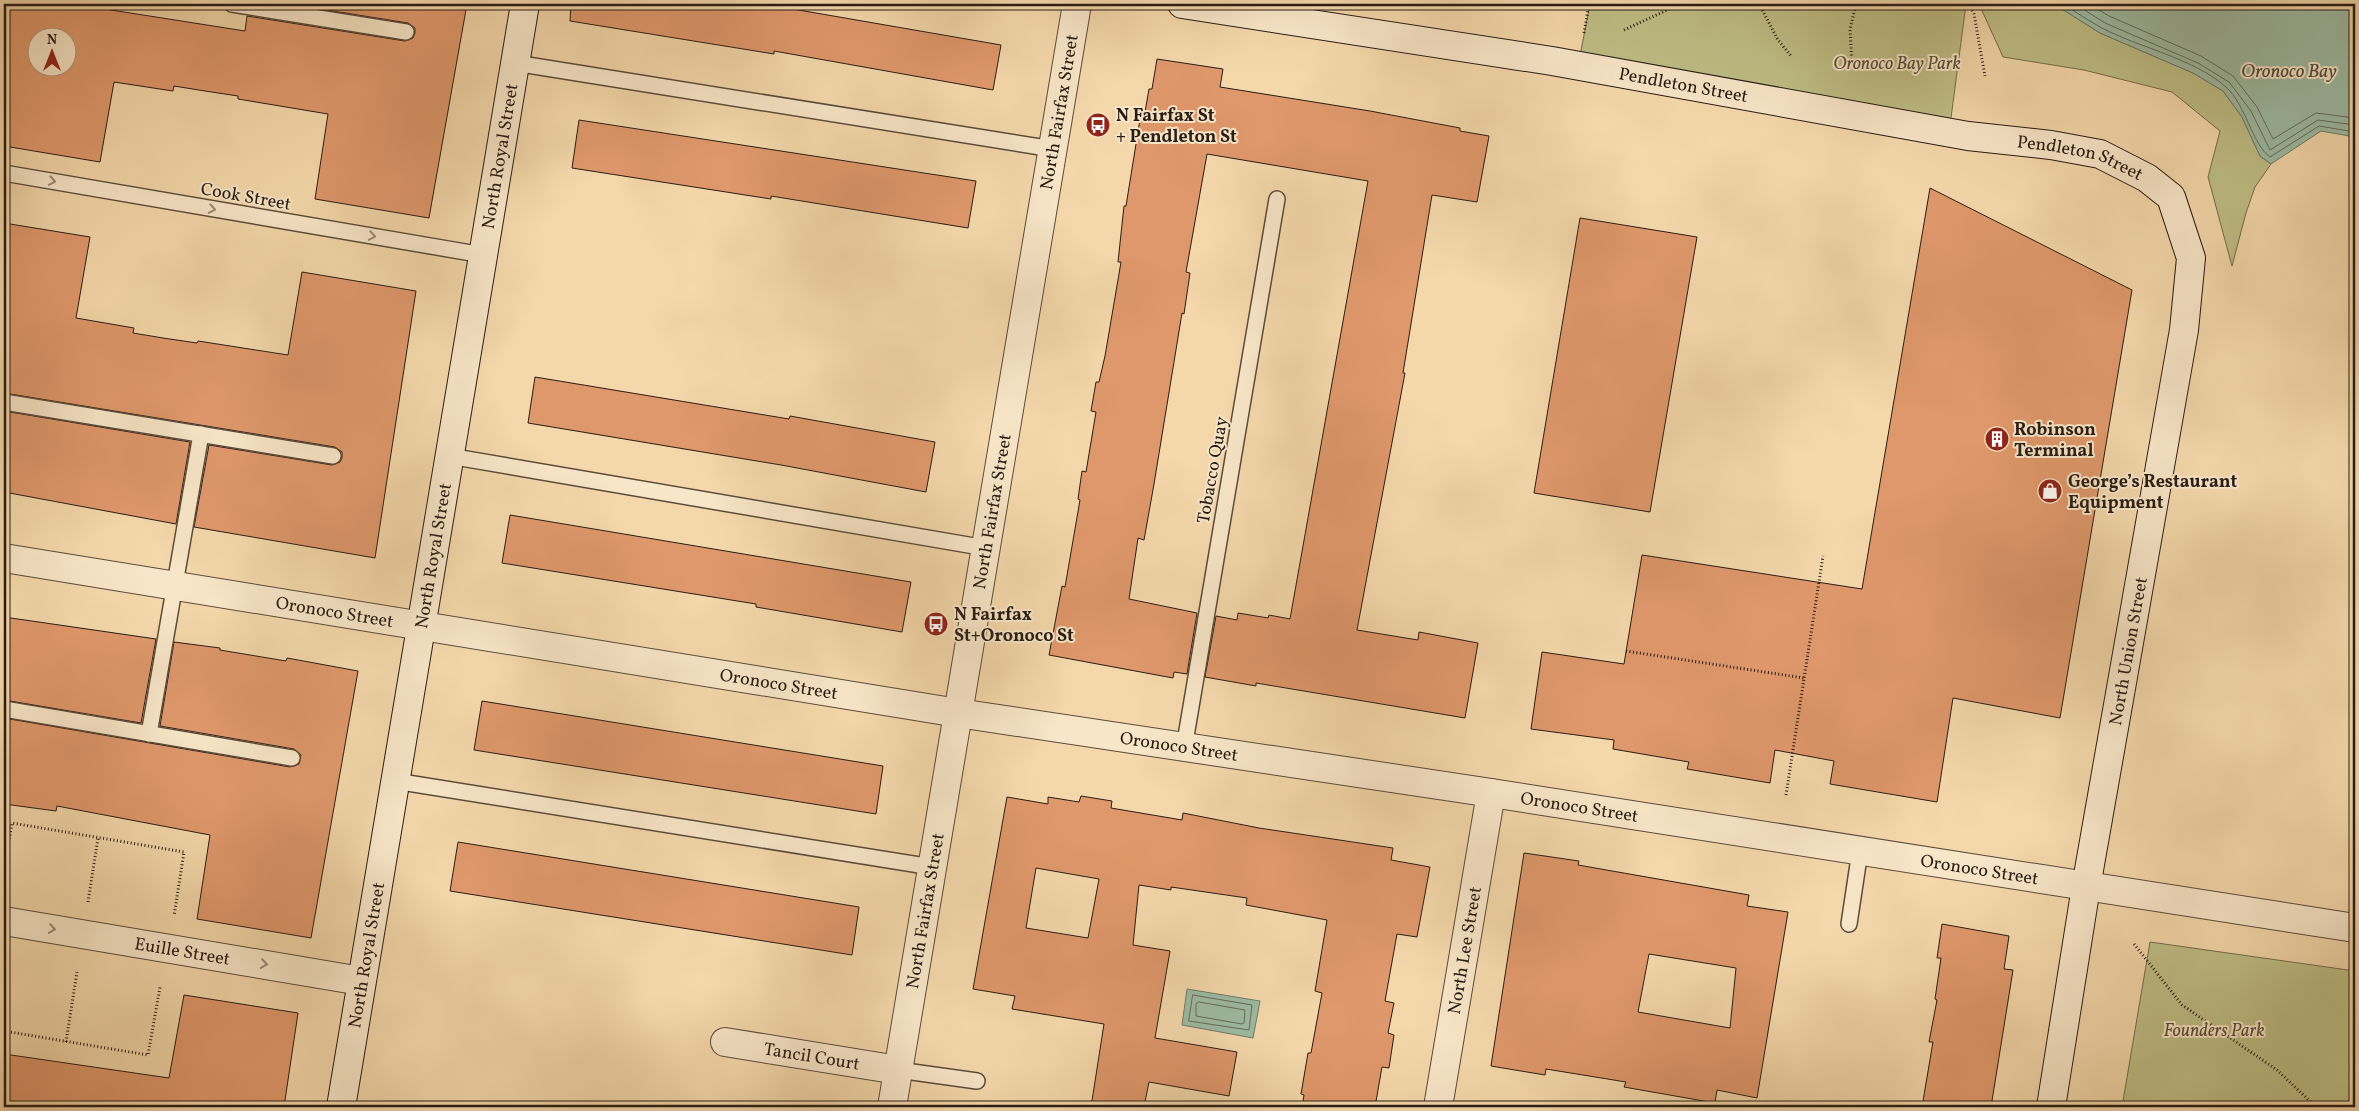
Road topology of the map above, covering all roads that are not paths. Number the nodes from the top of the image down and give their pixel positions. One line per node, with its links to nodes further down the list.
1 (232, 4): 5 (lane)
2 (524, 4): 7 (street, North Royal Street)
3 (1077, 4): 8 (street, North Fairfax Street)
4 (1182, 4): 10 (street, Pendleton Street)
5 (270, 7): 6 (lane)
6 (406, 32)
7 (515, 62): 8 (lane); 12 (street, North Royal Street)
8 (1053, 149): 17 (street, North Fairfax Street)
9 (4, 173): 12 (lane, Cook Street, one-way to 12)
10 (2172, 197): 30 (street, North Union Street)
11 (1277, 199): 24 (lane, Tobacco Quay)
12 (483, 255): 16 (street, North Royal Street)
13 (4, 402): 14 (lane)
14 (200, 434): 15 (lane); 19 (lane)
15 (333, 456)
16 (449, 456): 17 (lane); 20 (street, North Royal Street)
17 (986, 548): 22 (street, North Fairfax Street)
18 (4, 558): 19 (street, Oronoco Street)
19 (175, 586): 20 (street, Oronoco Street); 23 (lane)
20 (420, 626): 22 (street, Oronoco Street); 26 (street, North Royal Street)
21 (4, 709): 23 (lane)
22 (958, 713): 24 (street, Oronoco Street); 29 (street, North Fairfax Street)
23 (149, 734): 25 (lane)
24 (1184, 748): 27 (street, Oronoco Street)
25 (292, 758)
26 (395, 781): 29 (lane); 34 (street, North Royal Street)
27 (1491, 793): 28 (street, Oronoco Street); 40 (street, North Lee Street)
28 (1860, 851): 30 (street, Oronoco Street); 32 (lane)
29 (932, 867): 36 (street, North Fairfax Street)
30 (2086, 887): 33 (street, Oronoco Street); 41 (street, North Union Street)
31 (4, 921): 34 (street, Euille Street, one-way to 34)
32 (1849, 924)
33 (2355, 928)
34 (361, 981): 38 (street, North Royal Street)
35 (725, 1042): 36 (street, Tancil Court)
36 (898, 1070): 37 (lane); 39 (street, North Fairfax Street)
37 (977, 1081)
38 (340, 1107)
39 (892, 1107)
40 (1438, 1107)
41 (2051, 1107)

